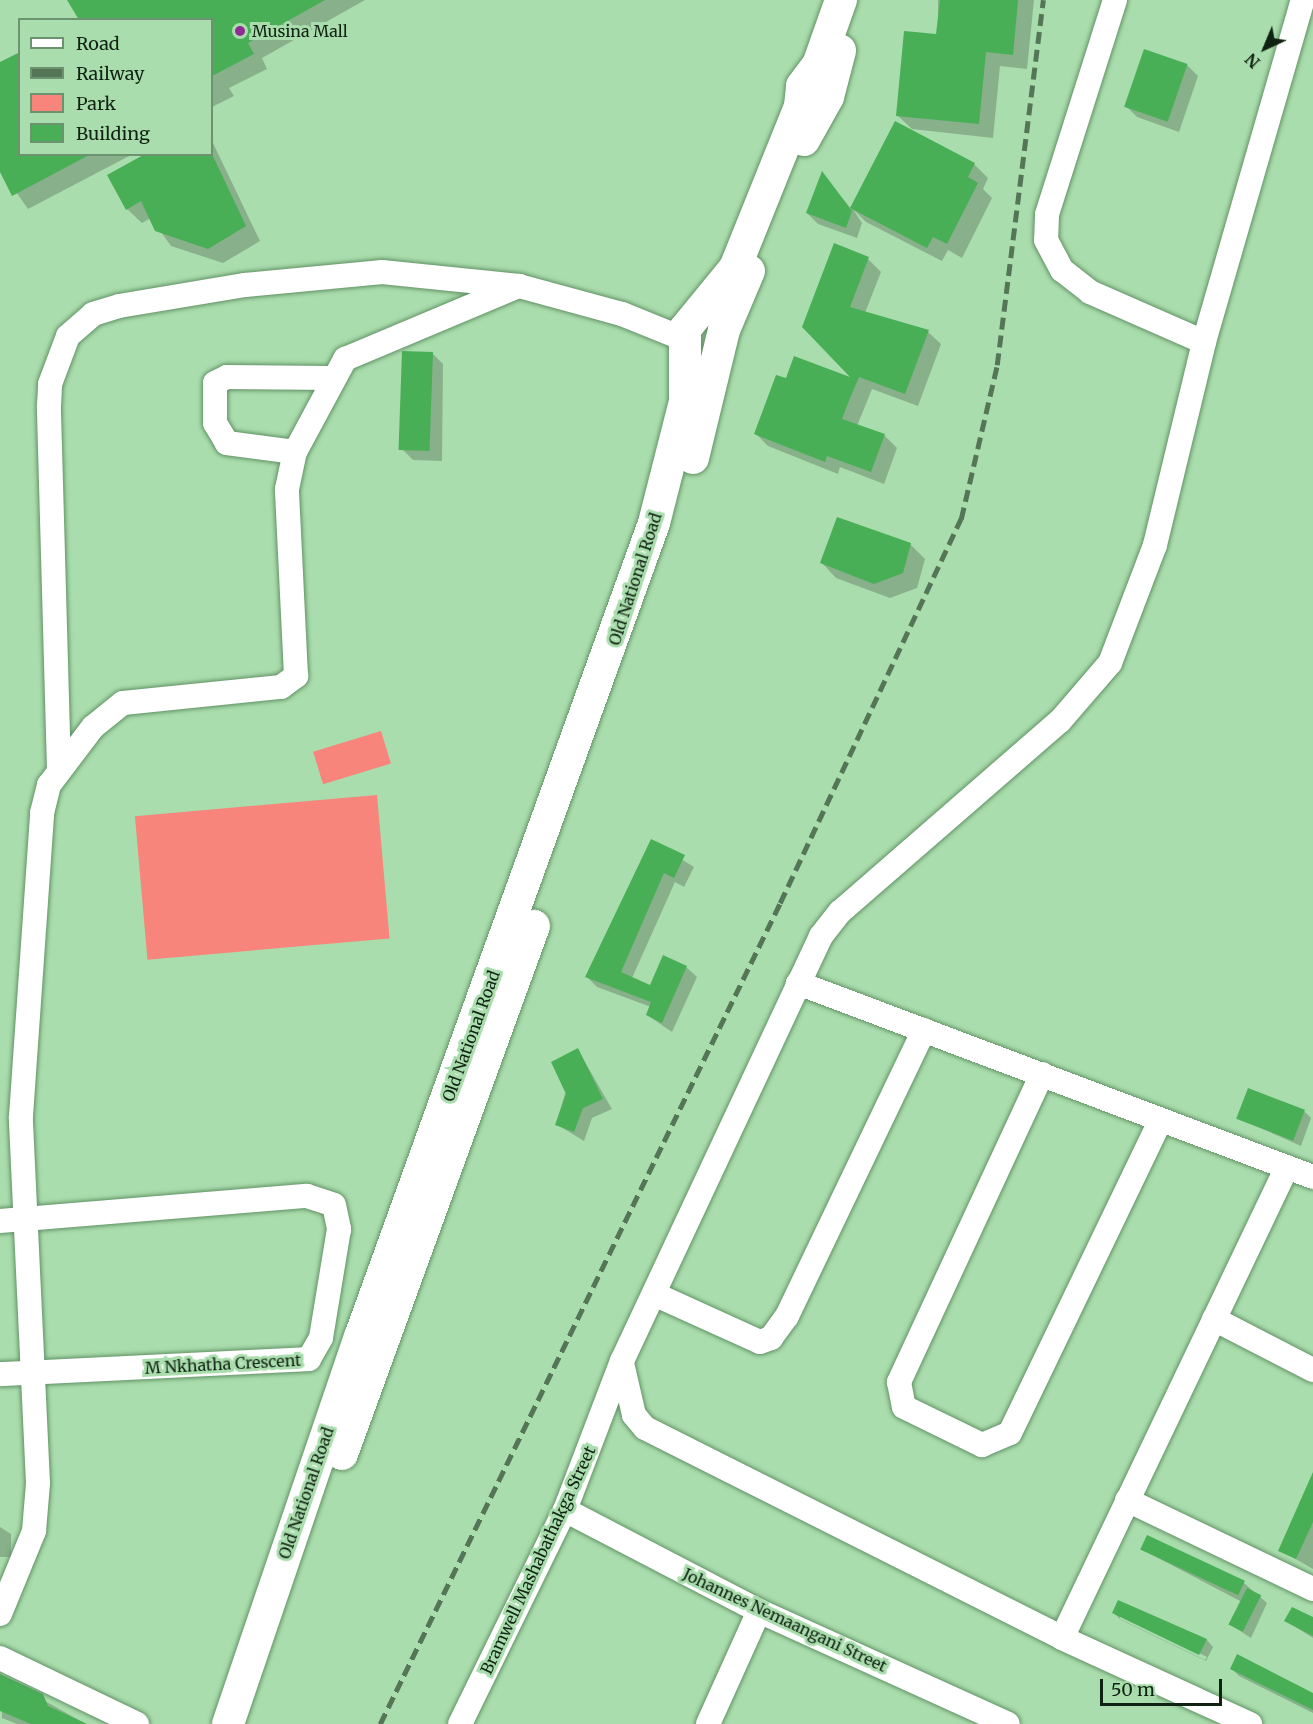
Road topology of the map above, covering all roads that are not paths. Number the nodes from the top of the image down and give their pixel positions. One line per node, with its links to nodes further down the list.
1 (841, 0): 5 (main road, Old National Road)
2 (859, 0): 5 (main road, Old National Road)
3 (1115, 0): 9 (street)
4 (1303, 0): 9 (street, Bramwell Mashabathakga Street)
5 (816, 91): 7 (main road, Old National Road); 8 (main road, Old National Road)
6 (519, 286): 7 (street); 10 (street); 12 (street)
7 (688, 330): 8 (main road); 35 (main road, Old National Road)
8 (723, 338): 36 (main road, Old National Road)
9 (1204, 342): 13 (street, Bramwell Mashabathakga Street)
10 (331, 378): 11 (street); 11 (street)
11 (295, 452): 12 (street)
12 (59, 770): 19 (street)
13 (798, 983): 14 (street); 21 (street, Bramwell Mashabathakga Street)
14 (924, 1030): 15 (street); 21 (street)
15 (1042, 1074): 16 (street); 16 (street)
16 (1160, 1121): 17 (street)
17 (1287, 1167): 18 (street); 22 (street)
18 (1313, 1177)
19 (26, 1220): 20 (street, M Nkhatha Crescent); 25 (street); 25 (street, M Nkhatha Crescent)
20 (0, 1221)
21 (654, 1294): 23 (street, Bramwell Mashabathakga Street)
22 (1214, 1319): 24 (street); 27 (street)
23 (622, 1361): 28 (street, Bramwell Mashabathakga Street); 32 (street)
24 (1313, 1370)
25 (33, 1373): 26 (street, M Nkhatha Crescent); 31 (street)
26 (0, 1374)
27 (1127, 1500): 29 (street); 32 (street)
28 (565, 1510): 30 (street, Johannes Nemaangani Street); 37 (street, Bramwell Mashabathakga Street)
29 (1313, 1589)
30 (759, 1611): 38 (street); 39 (street, Johannes Nemaangani Street)
31 (0, 1614)
32 (1062, 1638): 40 (street)
33 (0, 1658): 34 (street)
34 (137, 1724)
35 (228, 1724)
36 (246, 1724)
37 (460, 1724)
38 (708, 1724)
39 (1008, 1724)
40 (1250, 1724)

